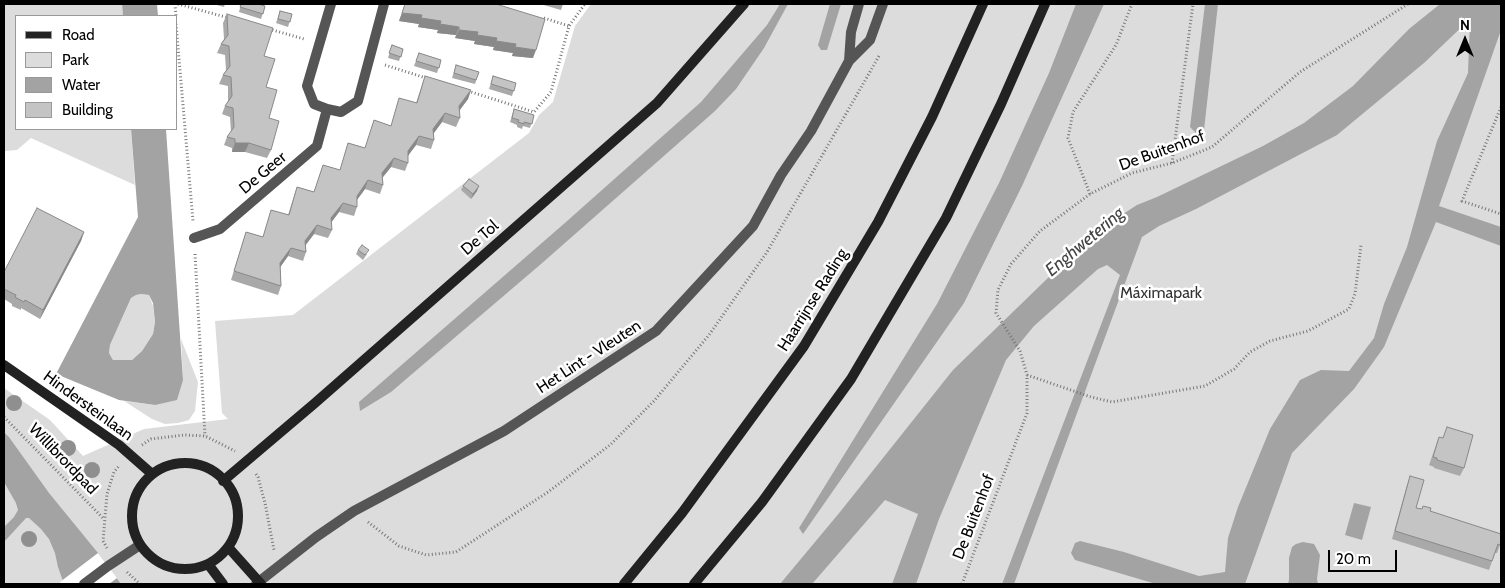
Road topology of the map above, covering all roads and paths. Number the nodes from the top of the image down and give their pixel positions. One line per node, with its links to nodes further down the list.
1 (176, 4): 14 (path)
2 (331, 4): 17 (street)
3 (384, 4): 18 (street)
4 (585, 4): 15 (path)
5 (744, 4): 33 (main road, De Tol)
6 (859, 4): 19 (street, Het Lint - Vleuten)
7 (883, 4): 19 (street, Het Lint - Vleuten)
8 (984, 4): 43 (main road, Haarrijnse Rading)
9 (1044, 4): 44 (main road)
10 (1132, 4): 25 (path)
11 (1192, 4): 24 (path)
12 (1408, 4): 24 (path, De Buitenhof)
13 (541, 18): 15 (path)
14 (234, 20)
15 (569, 26): 21 (path)
16 (262, 28): 17 (path)
17 (319, 44): 23 (street)
18 (370, 60): 20 (path); 23 (street)
19 (849, 61): 39 (street, Het Lint - Vleuten)
20 (433, 80)
21 (461, 89)
22 (1501, 107): 26 (path)
23 (328, 109): 27 (street, De Geer)
24 (1172, 163): 25 (path, De Buitenhof)
25 (1090, 194): 30 (path, De Buitenhof)
26 (1501, 214)
27 (194, 238)
28 (1361, 245): 30 (path)
29 (4, 366): 32 (main road, Hindersteinlaan)
30 (1028, 375): 45 (path, De Buitenhof)
31 (4, 417): 32 (path, Willibrordpad)
32 (129, 454): 33 (path); 34 (main road, Hindersteinlaan)
33 (245, 462): 35 (main road, De Tol); 39 (path)
34 (152, 474): 35 (main road); 36 (main road)
35 (223, 481): 37 (main road)
36 (140, 545): 38 (main road); 41 (street)
37 (228, 547): 38 (main road); 40 (main road)
38 (208, 564): 42 (main road)
39 (278, 568): 40 (street, Het Lint - Vleuten)
40 (259, 583)
41 (84, 584)
42 (223, 584)
43 (624, 584)
44 (694, 584)
45 (962, 584)

